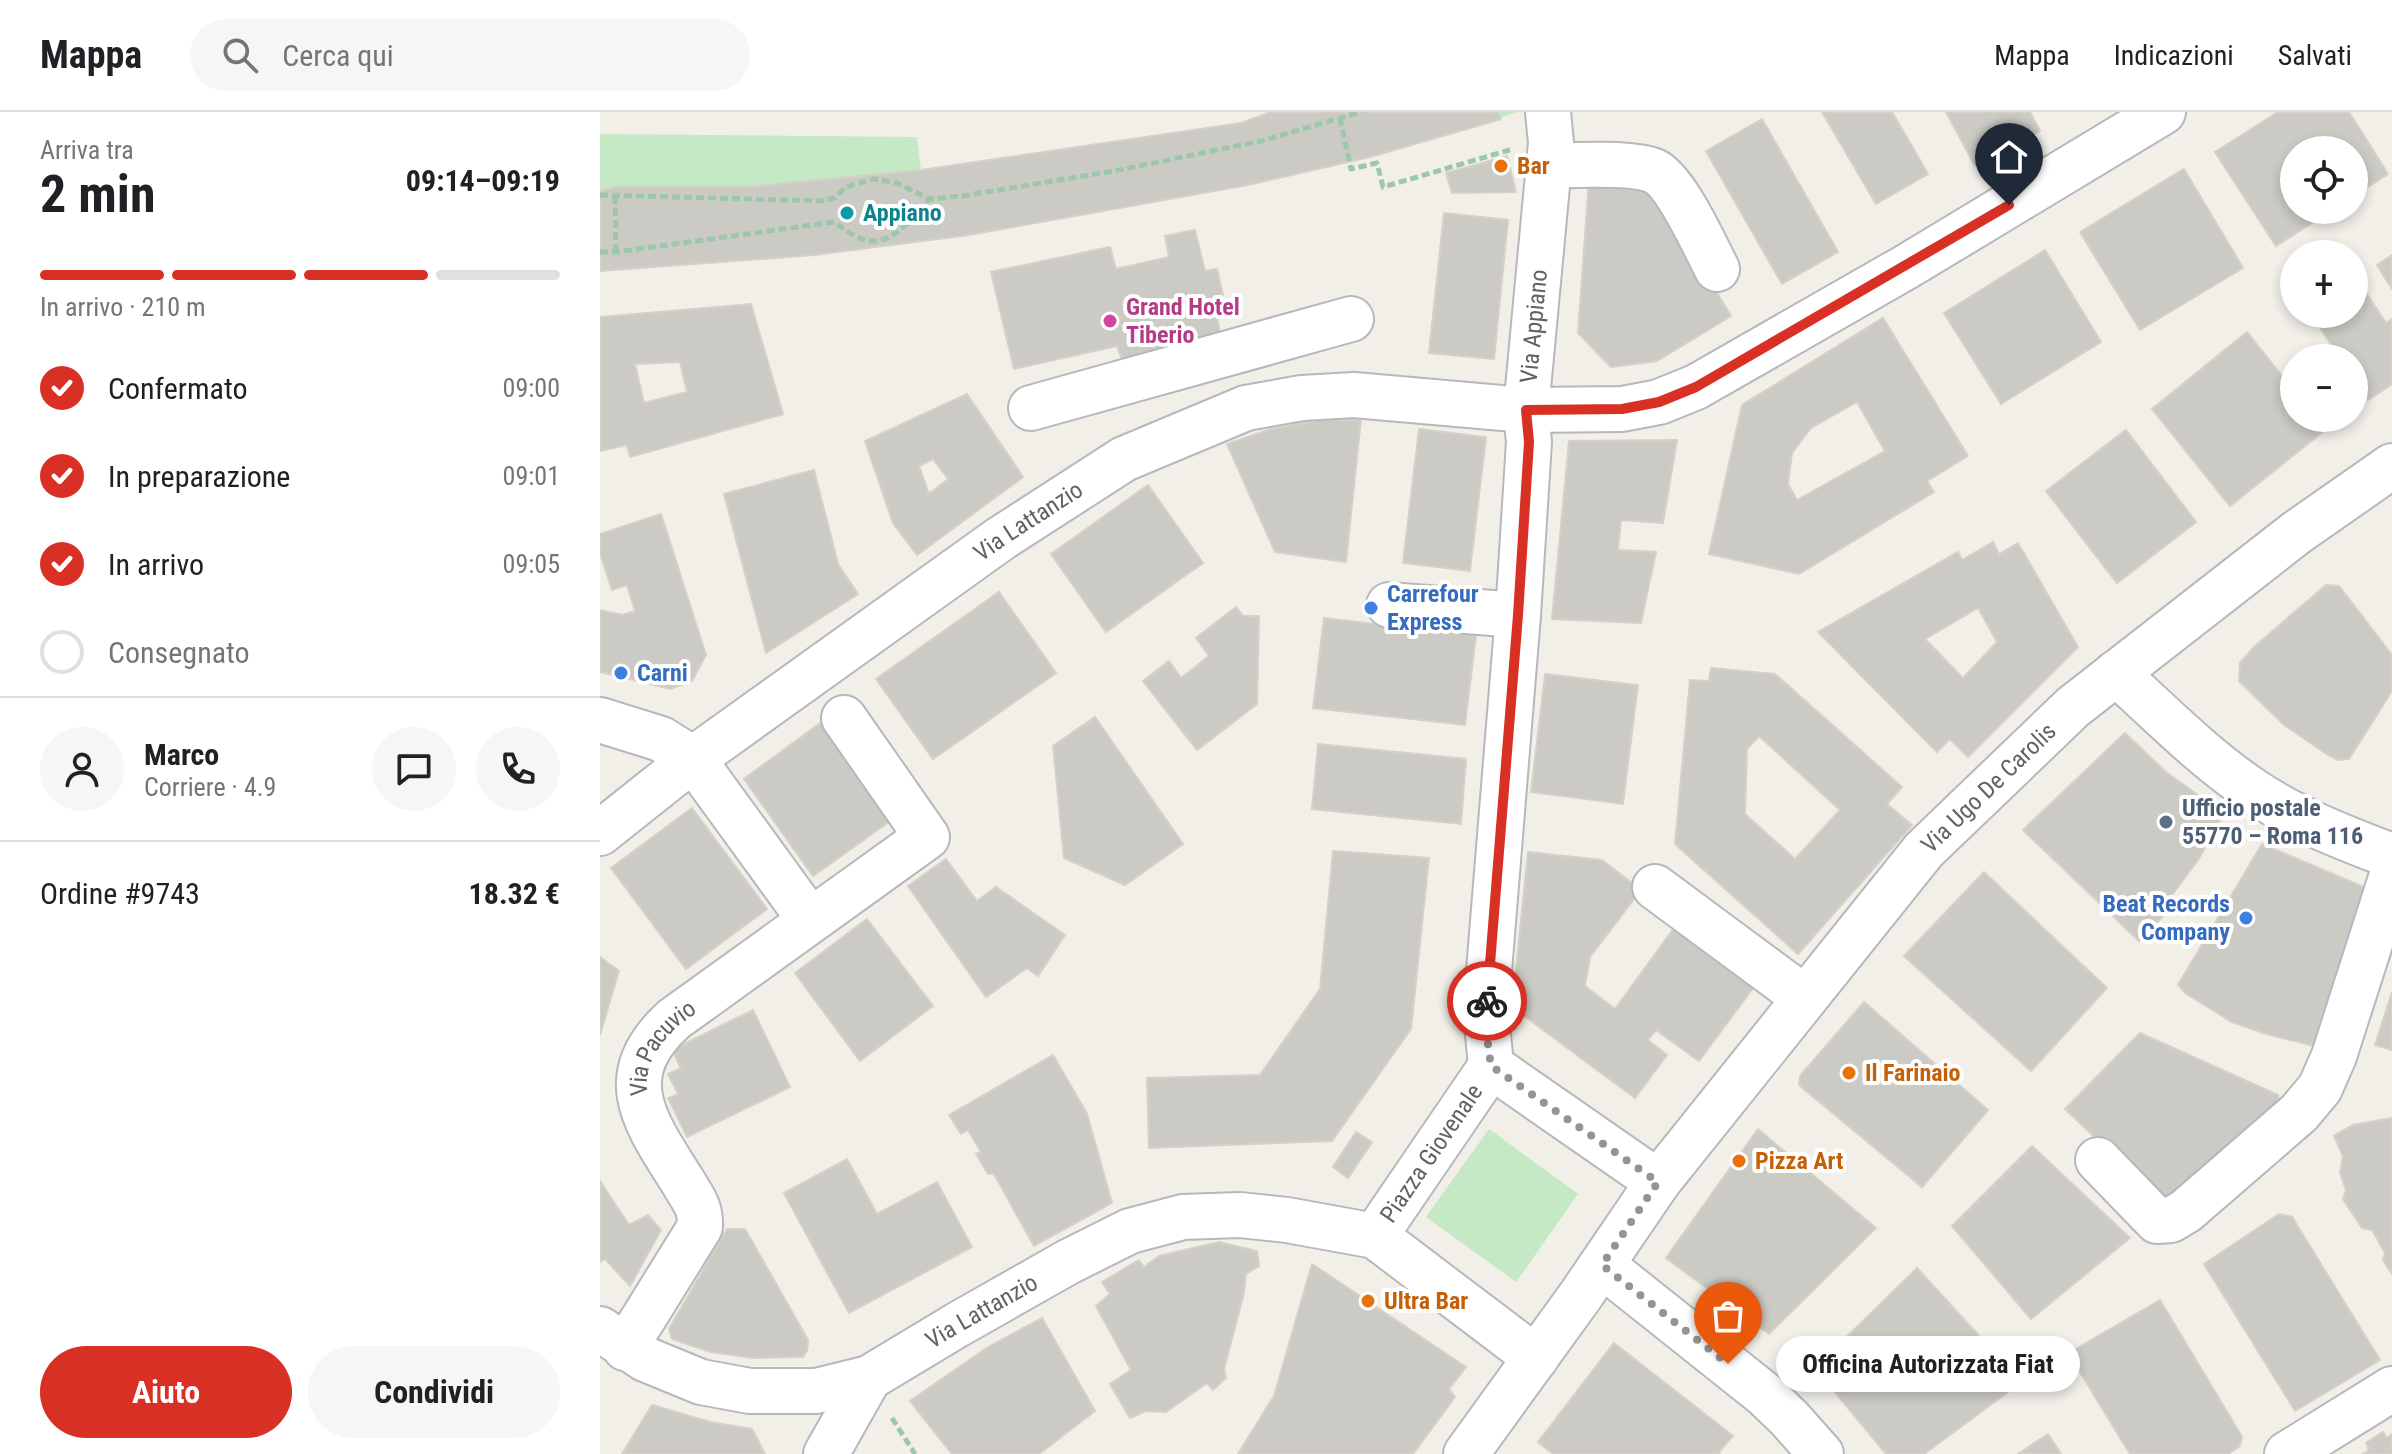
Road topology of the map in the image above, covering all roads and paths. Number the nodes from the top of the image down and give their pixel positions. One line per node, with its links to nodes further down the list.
1 (1361, 112): 3 (path)
2 (2163, 112): 14 (street, Via Lattanzio)
3 (1340, 118): 4 (path); 7 (path)
4 (1550, 140): 10 (street); 14 (street, Via Appiano)
5 (600, 195): 6 (path)
6 (615, 196): 7 (path); 9 (path)
7 (929, 199): 9 (path)
8 (600, 252): 9 (path)
9 (616, 252)
10 (1717, 269)
11 (1351, 319): 12 (street)
12 (1134, 380): 13 (street); 15 (street)
13 (1031, 408)
14 (1526, 410): 15 (street, Via Lattanzio); 18 (street, Via Appiano)
15 (1161, 443): 22 (street, Via Lattanzio)
16 (2392, 466): 19 (street, Via Ugo De Carolis)
17 (1389, 605): 18 (street)
18 (1518, 615): 29 (street, Via Appiano)
19 (2116, 673): 24 (street); 28 (street, Via Ugo De Carolis)
20 (844, 718): 27 (street, Via Pacuvio)
21 (600, 720): 22 (street)
22 (693, 759): 23 (street, Via Lattanzio); 27 (street)
23 (600, 833)
24 (2392, 856)
25 (2392, 875): 30 (street)
26 (1655, 887): 28 (street)
27 (810, 920): 34 (street, Via Pacuvio)
28 (1805, 998): 31 (street, Via Ugo De Carolis)
29 (1491, 1066): 31 (street, Piazza Giovenale); 32 (street, Piazza Giovenale)
30 (2098, 1160)
31 (1658, 1182): 33 (street)
32 (1375, 1236): 35 (street, Piazza Giovenale); 37 (street, Via Lattanzio)
33 (1602, 1265): 35 (street); 41 (street)
34 (613, 1338): 37 (street, Via Lattanzio)
35 (1536, 1358): 40 (street)
36 (2392, 1389): 42 (street)
37 (878, 1394): 38 (street); 39 (path)
38 (826, 1454)
39 (915, 1454)
40 (1466, 1454)
41 (1821, 1454)
42 (2287, 1454)

